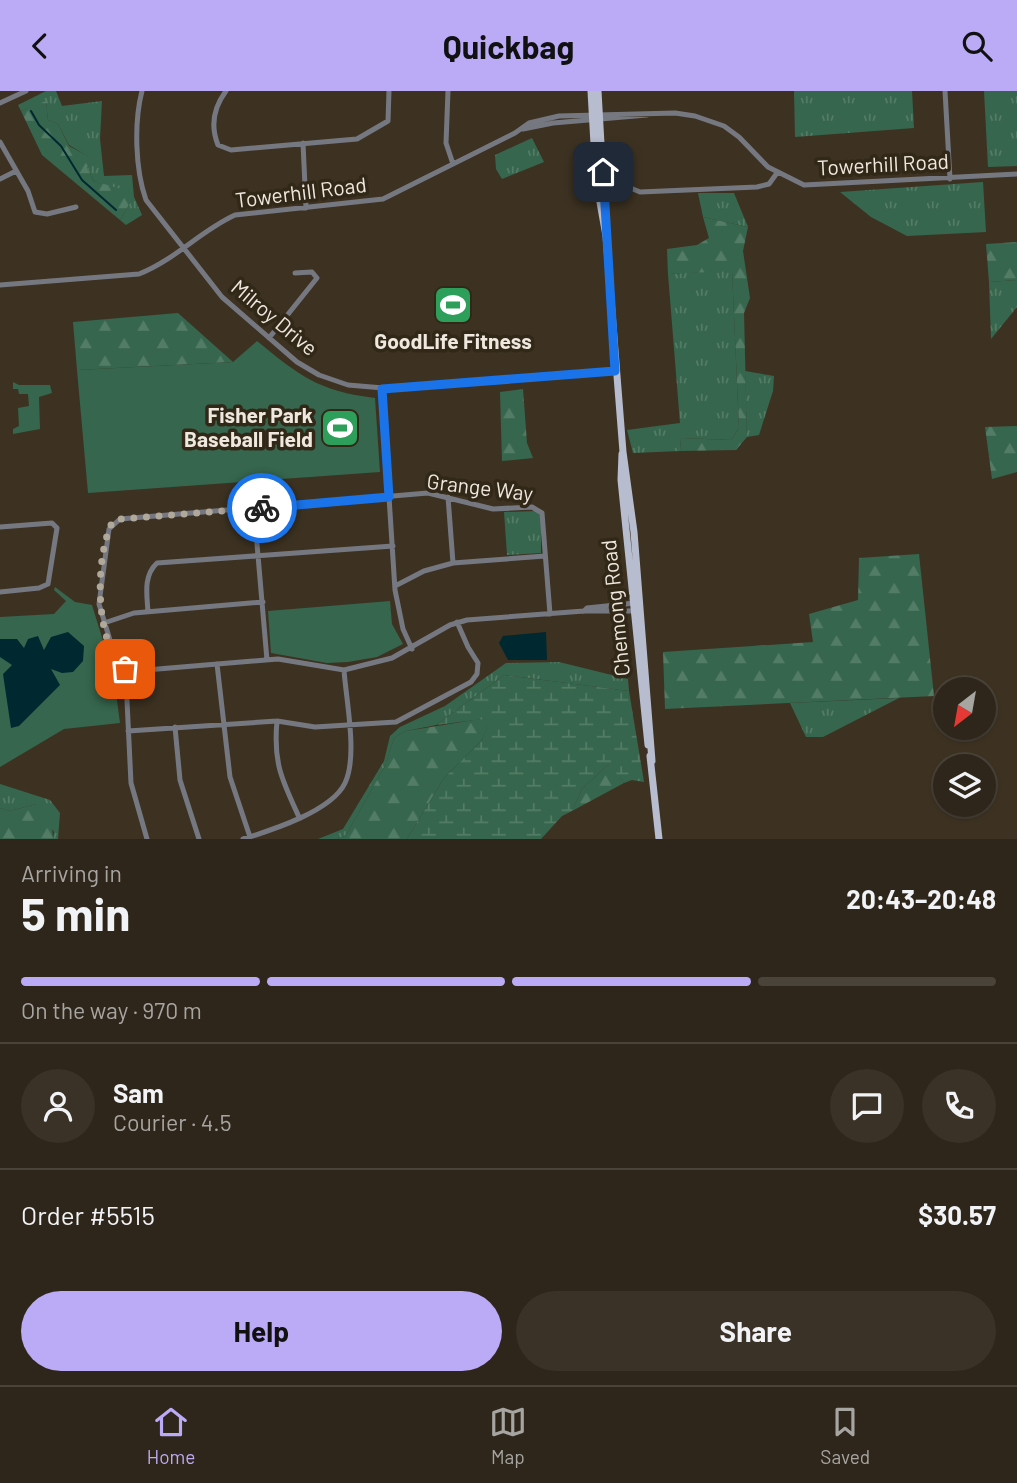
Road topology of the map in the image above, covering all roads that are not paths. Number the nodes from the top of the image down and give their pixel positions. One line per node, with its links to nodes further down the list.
1 (26, 91): 9 (street)
2 (142, 91): 22 (street, Milroy Drive)
3 (226, 91): 12 (street)
4 (389, 91): 12 (street)
5 (448, 91): 13 (street)
6 (591, 91): 10 (main road, Chemong Road)
7 (598, 91): 10 (main road, Chemong Road)
8 (945, 91): 18 (street)
9 (0, 103)
10 (596, 118): 13 (street, Towerhill Road); 15 (street, Towerhill Road); 26 (main road, Chemong Road)
11 (0, 142): 14 (street)
12 (303, 143): 21 (street)
13 (453, 164): 21 (street, Towerhill Road)
14 (16, 171): 17 (street); 20 (street)
15 (777, 173): 18 (street, Towerhill Road); 19 (street)
16 (1017, 174): 18 (street, Towerhill Road)
17 (0, 179)
18 (950, 179)
19 (628, 187)
20 (75, 207)
21 (306, 208): 22 (street, Towerhill Road)
22 (183, 249): 24 (street, Towerhill Road); 25 (street, Milroy Drive)
23 (295, 273): 25 (street)
24 (0, 285)
25 (269, 338): 27 (street, Milroy Drive)
26 (615, 371): 27 (street, Milroy Drive); 39 (main road, Chemong Road)
27 (382, 389): 28 (street)
28 (389, 497): 29 (street, Grange Way); 30 (street, Grange Way); 32 (street)
29 (448, 497): 34 (street, Grange Way); 35 (street)
30 (254, 509): 33 (street); 43 (street, Grange Way)
31 (0, 527): 37 (street)
32 (393, 546): 33 (street); 36 (street)
33 (259, 555): 38 (street); 40 (street)
34 (545, 556): 35 (street); 41 (street, Grange Way)
35 (453, 563): 36 (street)
36 (395, 586): 44 (street)
37 (0, 592)
38 (263, 602): 40 (street); 46 (street)
39 (636, 607): 41 (street); 65 (main road, Chemong Road)
40 (148, 612): 43 (street)
41 (550, 614): 42 (street)
42 (457, 622): 44 (street); 57 (street)
43 (104, 623): 45 (street, Grange Way)
44 (412, 649): 51 (street)
45 (114, 653): 48 (street, Grange Way); 49 (street, Grange Way)
46 (267, 660): 47 (street); 51 (street)
47 (217, 664): 50 (street); 56 (street)
48 (124, 668): 49 (street); 50 (street); 52 (street, Grange Way)
49 (112, 669): 53 (street, Grange Way)
50 (146, 670): 52 (street)
51 (344, 670): 57 (street)
52 (127, 678): 53 (street); 54 (street, Grange Way)
53 (115, 683): 54 (street, Grange Way)
54 (125, 699): 59 (street, Grange Way)
55 (277, 721): 56 (street); 57 (street); 60 (street)
56 (221, 723): 58 (street); 61 (street)
57 (349, 726): 60 (street)
58 (175, 727): 59 (street); 63 (street)
59 (128, 731): 62 (street, Grange Way)
60 (299, 817): 61 (street)
61 (250, 837): 64 (street)
62 (147, 839)
63 (199, 839)
64 (243, 839)
65 (659, 839)

